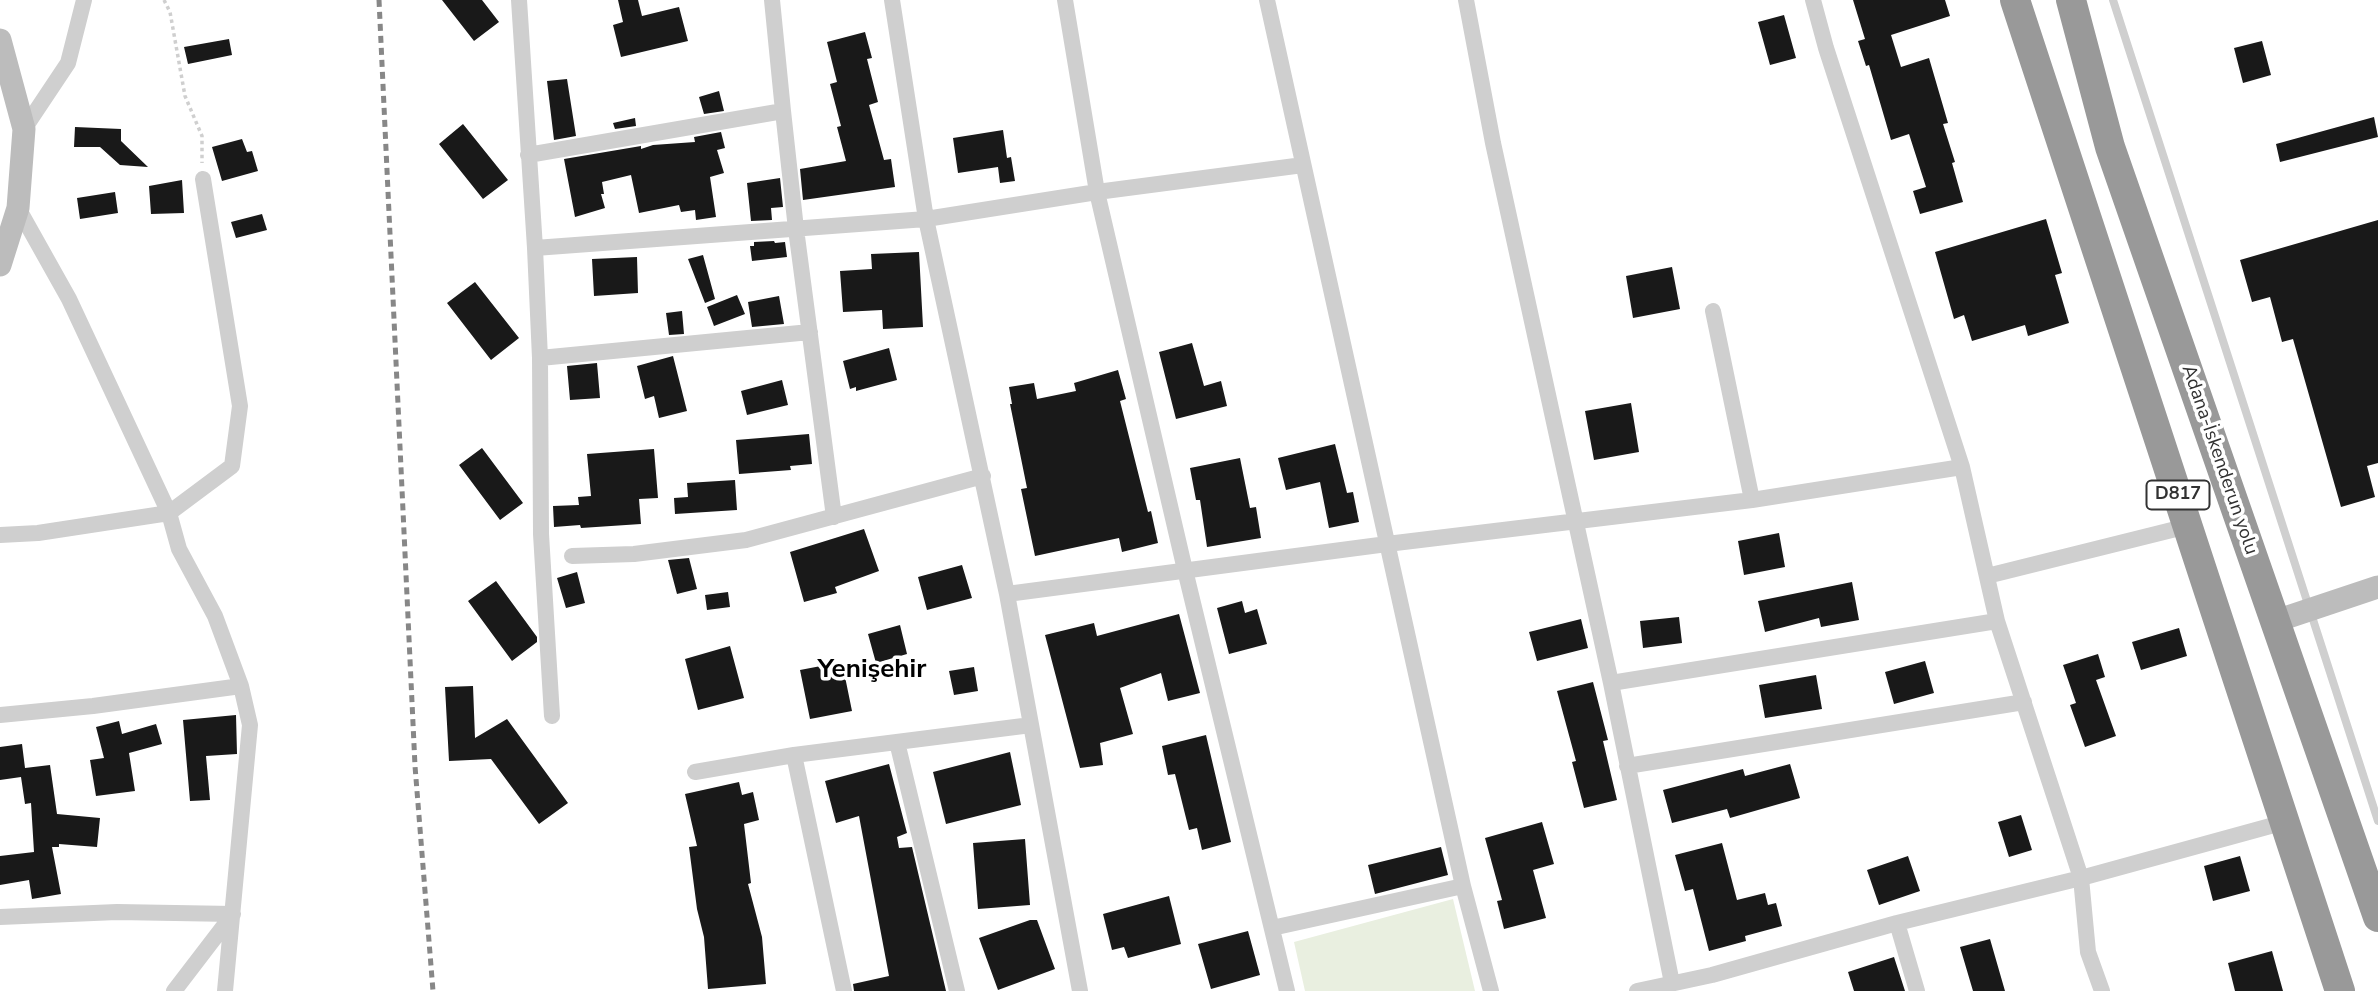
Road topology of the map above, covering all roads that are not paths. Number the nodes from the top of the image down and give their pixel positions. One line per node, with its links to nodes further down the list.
1 (83, 0): 14 (street)
2 (519, 0): 15 (street)
3 (772, 0): 13 (street)
4 (892, 0): 20 (street)
5 (1065, 0): 18 (street)
6 (1267, 0): 16 (street)
7 (1466, 0): 32 (street)
8 (1813, 0): 27 (street)
9 (2015, 0): 33 (highway, D817)
10 (2071, 0): 43 (highway, Adana-İskenderun yolu / D817)
11 (2113, 0): 41 (lane)
12 (0, 40): 14 (street)
13 (783, 111): 15 (street); 21 (street)
14 (24, 129): 19 (street)
15 (528, 155): 22 (street)
16 (1303, 165): 18 (street); 35 (street)
17 (203, 179): 30 (street)
18 (1097, 192): 20 (street); 37 (street)
19 (18, 208): 23 (street); 30 (street)
20 (926, 219): 21 (street); 28 (street)
21 (796, 229): 22 (street); 25 (street)
22 (536, 248): 26 (street)
23 (0, 265)
24 (1713, 311): 29 (street)
25 (810, 332): 26 (street); 31 (street)
26 (540, 358): 48 (street)
27 (1962, 467): 29 (street); 38 (street)
28 (983, 476): 31 (street); 40 (street)
29 (1752, 500): 32 (street)
30 (169, 513): 34 (street); 45 (street)
31 (834, 517): 36 (street)
32 (1576, 522): 35 (street); 44 (street)
33 (2188, 526): 38 (street); 55 (highway, D817)
34 (0, 535)
35 (1387, 544): 37 (street); 57 (street)
36 (572, 556)
37 (1185, 570): 40 (street); 62 (street)
38 (1987, 576): 42 (street)
39 (2378, 587): 41 (street)
40 (1007, 594): 49 (street)
41 (2310, 610): 43 (street); 54 (lane)
42 (1997, 621): 44 (street); 46 (street)
43 (2276, 621): 60 (highway, Adana-İskenderun yolu / D817)
44 (1611, 683): 52 (street)
45 (241, 686): 47 (street); 58 (street)
46 (2024, 702): 52 (street); 56 (street)
47 (0, 715)
48 (552, 716)
49 (1031, 725): 50 (street); 69 (street)
50 (897, 742): 51 (street); 68 (street)
51 (794, 755): 53 (street); 67 (street)
52 (1627, 766): 63 (street)
53 (695, 772)
54 (2378, 821)
55 (2285, 822): 56 (street); 75 (highway, D817)
56 (2081, 878): 61 (street); 74 (street)
57 (1463, 886): 62 (street); 71 (street)
58 (233, 914): 59 (street); 65 (street); 66 (street)
59 (0, 917)
60 (2378, 917)
61 (1897, 923): 64 (street); 73 (street)
62 (1272, 928): 70 (street)
63 (1672, 983): 64 (street); 72 (street)
64 (1714, 983)
65 (174, 991)
66 (225, 991)
67 (844, 991)
68 (957, 991)
69 (1080, 991)
70 (1287, 991)
71 (1491, 991)
72 (1637, 991)
73 (1917, 991)
74 (2102, 991)
75 (2340, 991)

